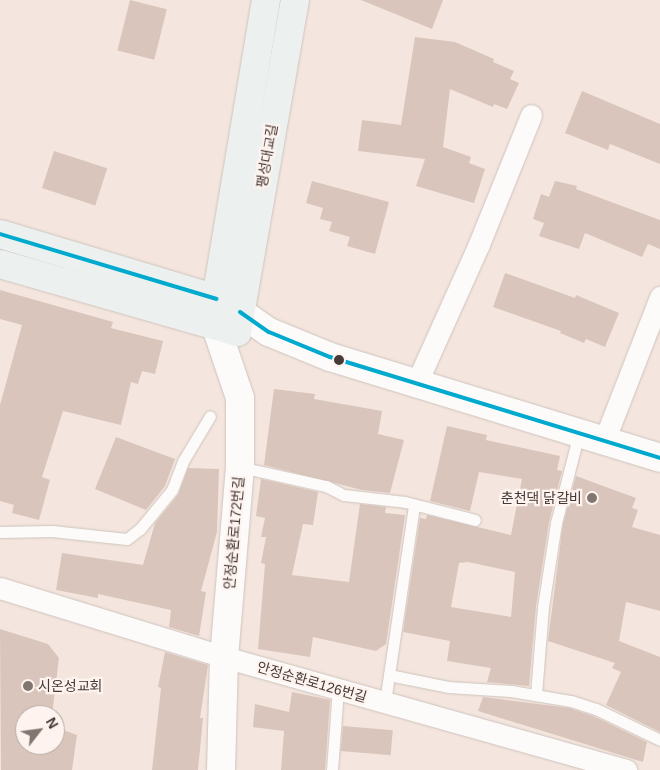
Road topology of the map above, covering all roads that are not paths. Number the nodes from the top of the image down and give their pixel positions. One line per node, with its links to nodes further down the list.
1 (266, 0): 7 (main road, 팽성대교길)
2 (295, 0): 7 (main road, 팽성대교길)
3 (531, 115): 8 (street)
4 (0, 234): 7 (main road)
5 (0, 264): 7 (main road)
6 (660, 297): 10 (street)
7 (227, 317): 8 (street); 12 (street, 안정순환로172번길)
8 (417, 382): 10 (street)
9 (210, 416): 15 (lane)
10 (591, 437): 11 (street); 20 (lane)
11 (660, 458)
12 (240, 466): 13 (lane); 17 (street, 안정순환로172번길)
13 (414, 506): 14 (lane); 18 (lane)
14 (475, 520)
15 (0, 532)
16 (0, 588): 17 (street, 안정순환로126번길)
17 (224, 657): 19 (street, 안정순환로126번길); 23 (street, 안정순환로172번길)
18 (389, 675): 20 (lane); 21 (lane)
19 (338, 689): 21 (street, 안정순환로126번길); 24 (lane)
20 (536, 694): 22 (lane)
21 (385, 702): 25 (street, 안정순환로126번길)
22 (660, 740)
23 (221, 770)
24 (332, 770)
25 (626, 770)

